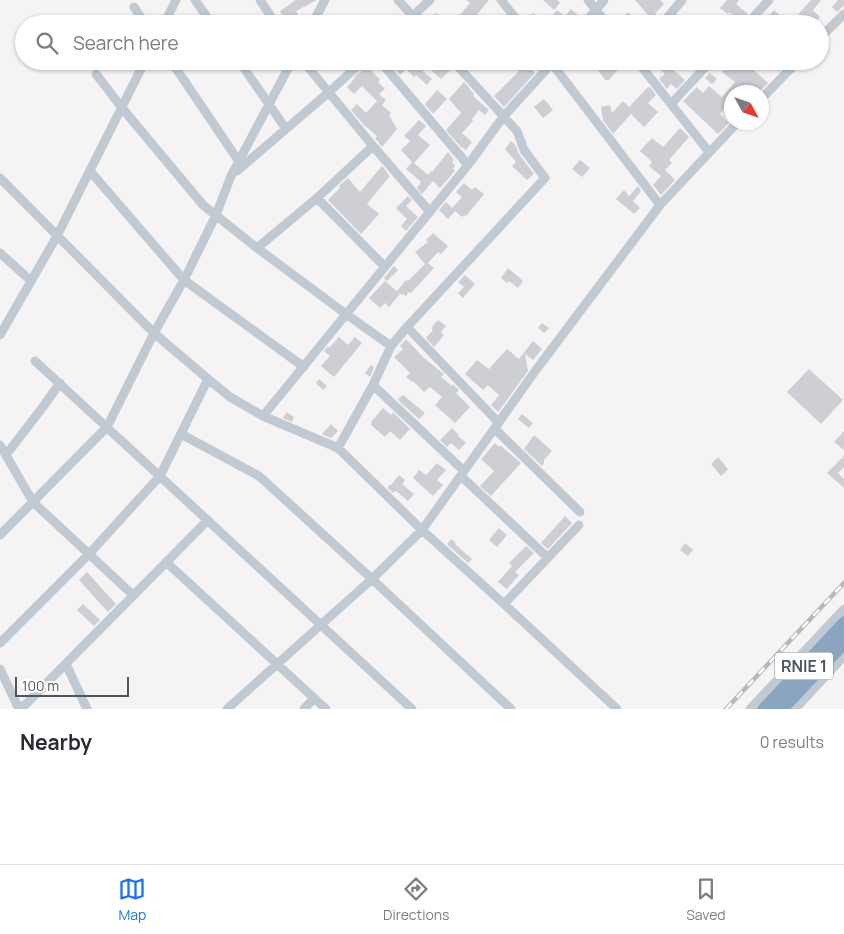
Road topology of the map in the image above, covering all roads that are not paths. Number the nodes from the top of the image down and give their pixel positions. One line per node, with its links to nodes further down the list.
1 (176, 0): 16 (street)
2 (195, 0): 17 (street)
3 (260, 0): 18 (street)
4 (398, 0): 20 (street)
5 (430, 0): 21 (street)
6 (501, 0): 22 (street)
7 (588, 0): 13 (street)
8 (604, 0): 13 (street)
9 (682, 0): 25 (street)
10 (769, 0): 26 (street)
11 (322, 2): 19 (street)
12 (134, 7): 15 (street)
13 (596, 10): 23 (street); 24 (street)
14 (844, 14): 27 (street)
15 (139, 15)
16 (168, 15)
17 (206, 15)
18 (270, 15)
19 (316, 15)
20 (412, 15)
21 (414, 15)
22 (513, 15)
23 (592, 15)
24 (600, 15)
25 (670, 15)
26 (755, 15)
27 (829, 29)
28 (141, 70): 46 (street)
29 (177, 70): 52 (street)
30 (245, 70): 45 (street)
31 (288, 70): 45 (street)
32 (310, 70): 43 (street)
33 (353, 70): 43 (street)
34 (388, 70): 53 (street)
35 (462, 70): 47 (street)
36 (545, 70): 47 (street)
37 (558, 70): 57 (street)
38 (644, 70): 44 (street)
39 (703, 70): 44 (street)
40 (789, 70): 42 (street)
41 (96, 74): 46 (street)
42 (769, 91)
43 (328, 93): 48 (street); 50 (street)
44 (671, 104): 51 (street)
45 (270, 105): 48 (street); 52 (street)
46 (122, 108): 54 (street); 59 (street)
47 (503, 117): 53 (street); 67 (street)
48 (286, 129): 52 (street)
49 (730, 130): 51 (street)
50 (373, 146): 56 (street); 58 (street)
51 (709, 152): 57 (street)
52 (241, 164): 59 (street)
53 (468, 166): 58 (street)
54 (90, 170): 60 (street); 64 (street)
55 (0, 178): 60 (street)
56 (316, 198): 61 (street); 63 (street)
57 (660, 204): 77 (street)
58 (430, 212): 63 (street)
59 (216, 215): 61 (street); 64 (street)
60 (57, 236): 65 (street); 69 (street)
61 (257, 248): 66 (street)
62 (0, 253): 65 (street)
63 (385, 267): 66 (street)
64 (184, 280): 69 (street); 72 (street)
65 (31, 281): 68 (street)
66 (346, 314): 70 (street); 72 (street)
67 (407, 327): 70 (street); 77 (street)
68 (1, 332)
69 (154, 333): 73 (street); 78 (street)
70 (391, 346): 75 (street)
71 (35, 360): 74 (street)
72 (304, 367): 76 (street)
73 (208, 379): 76 (street); 79 (street)
74 (60, 383): 78 (street); 82 (street)
75 (373, 386): 81 (street); 83 (street)
76 (263, 416): 81 (street)
77 (497, 426): 83 (street); 86 (street)
78 (107, 427): 84 (street); 85 (street)
79 (181, 434): 84 (street); 94 (street)
80 (0, 444): 82 (street)
81 (338, 448): 89 (street)
82 (6, 455): 85 (street)
83 (463, 474): 89 (street); 92 (street)
84 (160, 476): 87 (street); 91 (street)
85 (33, 502): 90 (street); 91 (street)
86 (580, 512)
87 (208, 520): 93 (street); 99 (street)
88 (579, 526): 92 (street)
89 (422, 530): 94 (street); 96 (street)
90 (0, 535)
91 (88, 554): 95 (street); 100 (street)
92 (548, 558): 96 (street)
93 (166, 562): 95 (street); 104 (street)
94 (372, 579): 99 (street); 113 (street)
95 (134, 595): 103 (street)
96 (504, 604): 114 (street)
97 (844, 609): 115 (street)
98 (844, 624): 116 (highway, RNIE 1)
99 (320, 625): 104 (street); 112 (street)
100 (0, 642)
101 (844, 642): 117 (highway, RNIE 1)
102 (844, 656): 118 (street)
103 (66, 664): 107 (street); 108 (street)
104 (278, 664): 106 (street); 109 (street)
105 (0, 669): 107 (street)
106 (314, 698): 110 (street); 111 (street)
107 (20, 709)
108 (87, 709)
109 (227, 709)
110 (304, 709)
111 (326, 709)
112 (412, 709)
113 (511, 709)
114 (617, 709)
115 (750, 709)
116 (764, 709)
117 (781, 709)
118 (795, 709)

